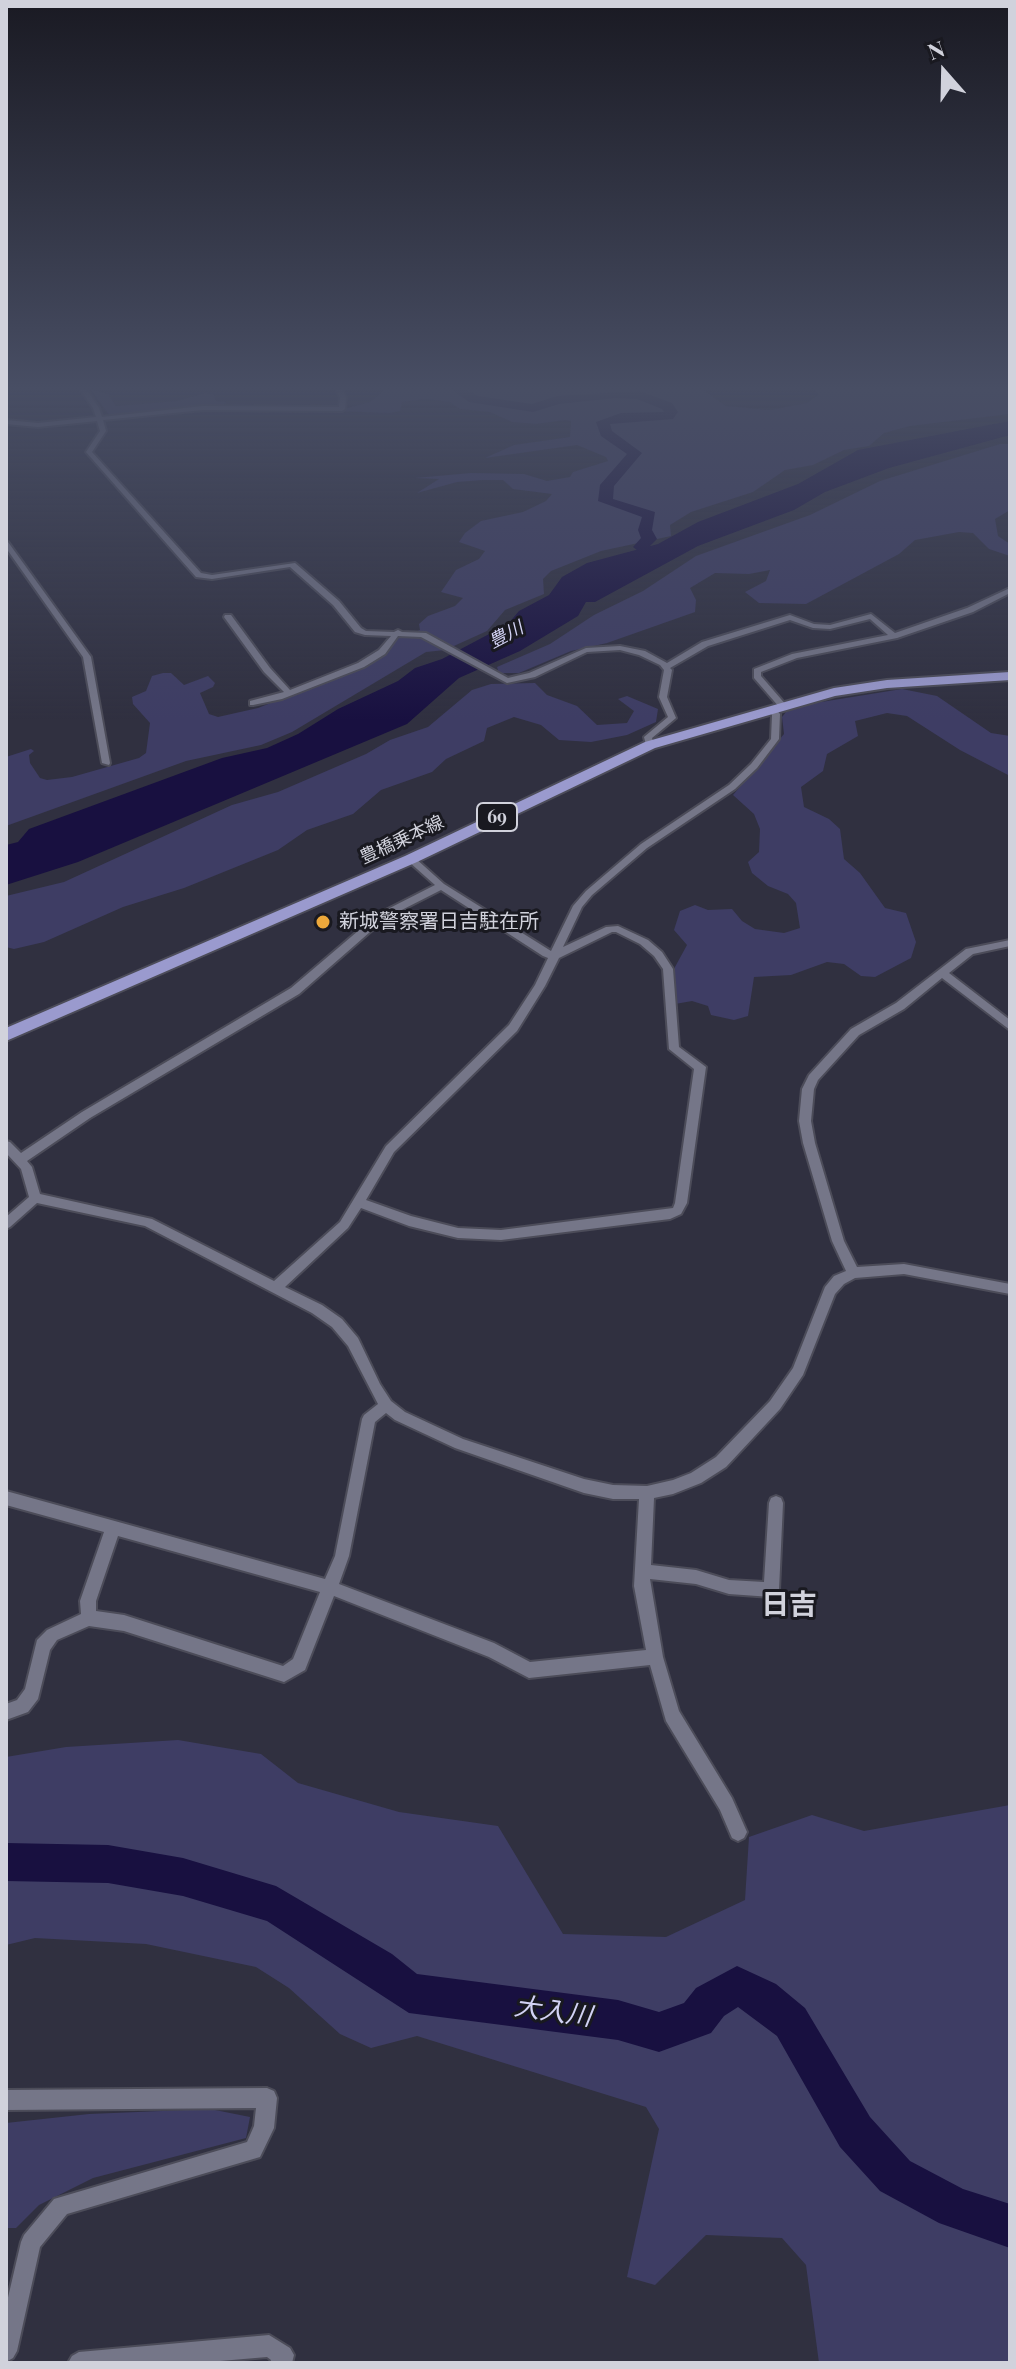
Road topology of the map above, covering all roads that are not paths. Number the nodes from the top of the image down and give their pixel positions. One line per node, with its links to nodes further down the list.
1 (132, 500): 5 (street)
2 (6, 543): 13 (street)
3 (1010, 590): 6 (street)
4 (228, 617): 9 (street)
5 (398, 632): 7 (street); 9 (street)
6 (894, 636): 7 (street); 11 (street)
7 (668, 666): 12 (street)
8 (1010, 676): 11 (main road, 豊橋乗本線 / 69)
9 (289, 693): 10 (street)
10 (253, 703)
11 (777, 708): 12 (main road, 豊橋乗本線 / 69); 17 (street)
12 (650, 745): 14 (main road, 豊橋乗本線 / 69)
13 (106, 763)
14 (411, 859): 15 (street); 20 (main road, 豊橋乗本線 / 69)
15 (441, 886): 17 (street); 22 (street)
16 (1010, 943): 18 (street)
17 (556, 955): 24 (street); 24 (street)
18 (943, 973): 19 (street); 26 (street)
19 (1010, 1026)
20 (6, 1035)
21 (6, 1145): 22 (street)
22 (21, 1159): 23 (street)
23 (35, 1198): 25 (street); 27 (street)
24 (359, 1202): 27 (street)
25 (6, 1224)
26 (853, 1273): 28 (street); 30 (street)
27 (276, 1287): 29 (street)
28 (1010, 1289)
29 (386, 1405): 30 (street); 35 (street)
30 (647, 1493): 34 (street)
31 (6, 1498): 33 (street)
32 (776, 1503): 34 (street)
33 (113, 1528): 35 (street); 36 (street)
34 (643, 1571): 37 (street)
35 (331, 1588): 36 (street); 37 (street)
36 (89, 1618): 38 (street)
37 (655, 1657): 39 (street)
38 (6, 1712)
39 (738, 1832)
40 (6, 2100): 41 (street)
41 (6, 2351)
42 (79, 2363): 43 (street)
43 (281, 2363)

